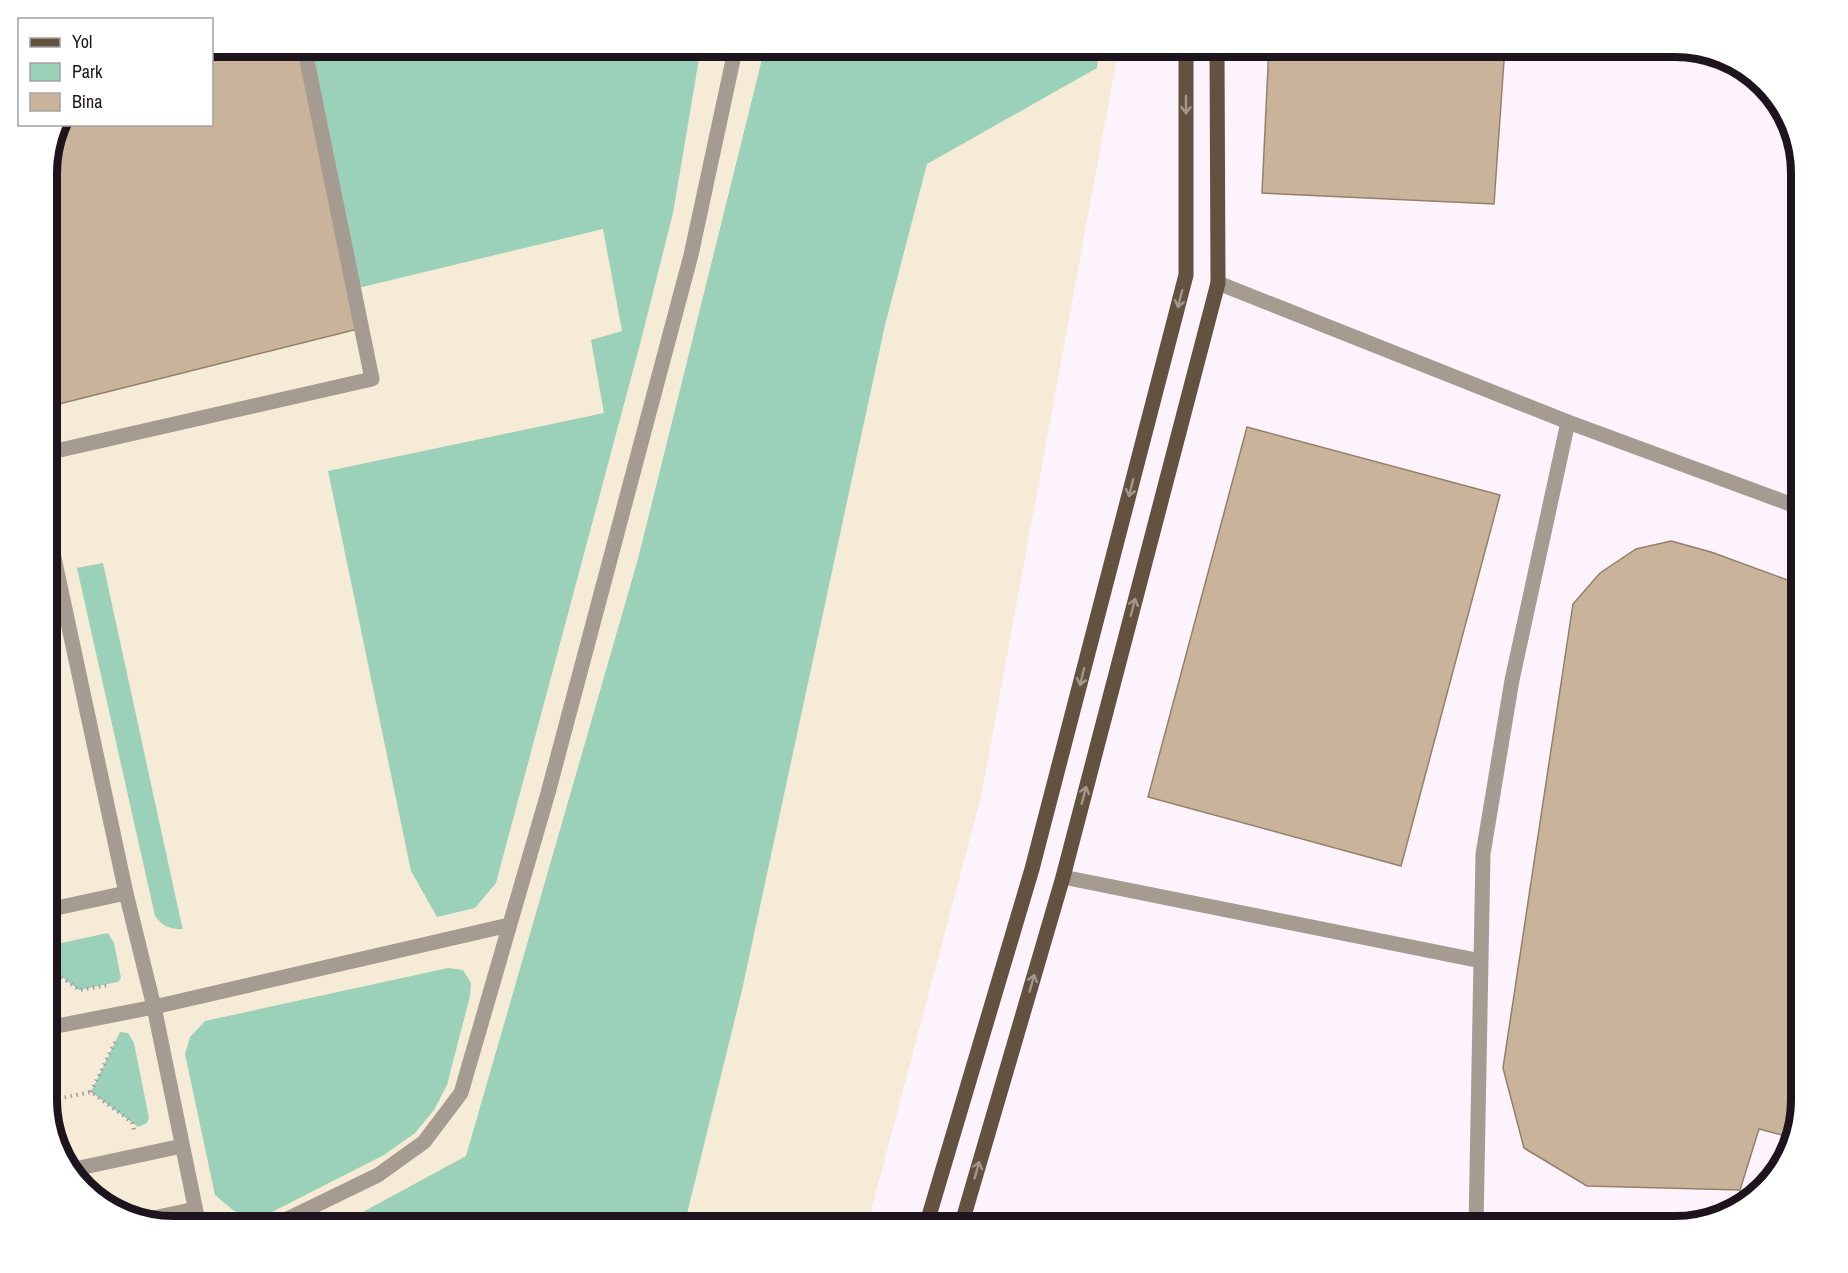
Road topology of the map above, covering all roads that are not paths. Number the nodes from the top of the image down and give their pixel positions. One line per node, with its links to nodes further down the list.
1 (306, 57): 7 (street)
2 (734, 57): 13 (street)
3 (1185, 57): 23 (main road, one-way to 23)
4 (1217, 57): 5 (main road)
5 (1218, 283): 6 (street); 10 (main road, one-way to 5)
6 (1568, 422): 8 (street); 14 (street)
7 (57, 451)
8 (1791, 504)
9 (57, 572): 11 (street)
10 (1063, 877): 14 (street); 24 (main road, one-way to 10)
11 (126, 893): 12 (street); 15 (street)
12 (57, 908)
13 (509, 925): 15 (street); 22 (street)
14 (1481, 961): 25 (street)
15 (154, 1007): 16 (street); 17 (street)
16 (57, 1026)
17 (182, 1146): 18 (street); 19 (street)
18 (79, 1168)
19 (195, 1209): 20 (street); 21 (street)
20 (165, 1215)
21 (197, 1216)
22 (295, 1216)
23 (929, 1216)
24 (964, 1216)
25 (1476, 1216)

